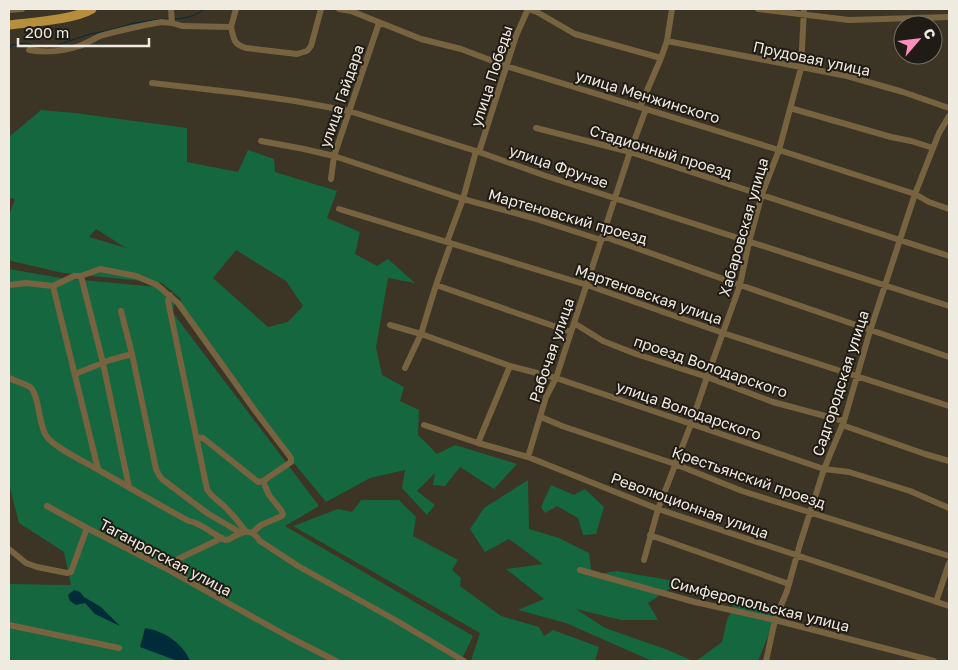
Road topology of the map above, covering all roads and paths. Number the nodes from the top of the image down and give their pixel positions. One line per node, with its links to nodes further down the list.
1 (22, 9): 10 (street)
2 (92, 9): 16 (main road)
3 (171, 9): 15 (street)
4 (236, 9): 17 (street)
5 (321, 9): 17 (street)
6 (338, 9): 11 (street, улица Менжинского)
7 (528, 9): 20 (street); 21 (street, улица Победы)
8 (672, 9): 18 (street, Рабочая улица)
9 (759, 9): 12 (street)
10 (9, 10)
11 (351, 10): 14 (street, улица Менжинского)
12 (803, 12): 13 (street); 22 (street, Хабаровская улица)
13 (949, 17)
14 (379, 22): 21 (street, улица Менжинского); 27 (street, улица Гайдара)
15 (172, 23): 17 (street); 19 (street)
16 (9, 25)
17 (231, 27)
18 (666, 41): 20 (street, Рабочая улица); 22 (street, Прудовая улица)
19 (29, 50)
20 (661, 58): 24 (street, Рабочая улица)
21 (506, 66): 24 (street, улица Менжинского); 33 (street, улица Победы)
22 (801, 68): 25 (street, Хабаровская улица); 26 (street, Прудовая улица)
23 (152, 84): 27 (street, улица Фрунзе)
24 (643, 108): 32 (street, улица Менжинского); 34 (street, Рабочая улица)
25 (790, 108): 31 (street); 32 (street, Хабаровская улица)
26 (949, 108)
27 (349, 111): 33 (street, улица Фрунзе); 35 (street, улица Гайдара)
28 (949, 116): 31 (street, Садгородская улица)
29 (536, 128): 34 (street, Стадионный проезд)
30 (262, 141): 35 (street, Мартеновский проезд)
31 (932, 148): 38 (street, Садгородская улица)
32 (779, 150): 37 (street, Хабаровская улица); 38 (street, улица Менжинского)
33 (478, 151): 39 (street, улица Фрунзе); 40 (street, улица Победы)
34 (630, 152): 37 (street, Стадионный проезд); 39 (street, Рабочая улица)
35 (334, 156): 36 (street, улица Гайдара); 40 (street, Мартеновский проезд)
36 (331, 179)
37 (762, 194): 44 (street, Стадионный проезд); 46 (street, Хабаровская улица)
38 (915, 194): 42 (street, улица Менжинского); 44 (street, Садгородская улица)
39 (614, 197): 43 (street, Рабочая улица); 46 (street, улица Фрунзе)
40 (463, 199): 43 (street, Мартеновский проезд); 45 (street, улица Победы)
41 (339, 209): 45 (street, Мартеновская улица)
42 (949, 209)
43 (601, 240): 49 (street, Рабочая улица); 52 (street, Мартеновский проезд)
44 (901, 240): 47 (street, Стадионный проезд); 53 (street, Садгородская улица)
45 (449, 242): 49 (street, Мартеновская улица); 51 (street, улица Победы)
46 (749, 242): 52 (street, Хабаровская улица); 53 (street, улица Фрунзе)
47 (949, 256)
48 (81, 276): 54 (street); 55 (street); 66 (street)
49 (587, 284): 58 (street, Рабочая улица); 62 (street, Мартеновская улица)
50 (9, 285): 54 (street)
51 (436, 285): 61 (street); 63 (street, улица Победы)
52 (740, 285): 60 (street, Мартеновский проезд); 62 (street, Хабаровская улица)
53 (886, 285): 56 (street, улица Фрунзе); 60 (street, Садгородская улица)
54 (53, 286): 69 (street)
55 (170, 295): 79 (street); 86 (street)
56 (949, 306)
57 (121, 311): 64 (street)
58 (574, 323): 61 (street, Рабочая улица); 71 (street, проезд Володарского)
59 (390, 325): 63 (street, улица Володарского)
60 (870, 331): 65 (street, Мартеновский проезд); 70 (street, Садгородская улица)
61 (571, 332): 73 (street, Рабочая улица)
62 (723, 333): 70 (street, Мартеновская улица); 71 (street, Хабаровская улица)
63 (421, 334): 67 (street, улица Володарского); 68 (street, улица Победы)
64 (132, 354): 66 (street); 93 (street)
65 (949, 357)
66 (103, 363): 69 (street); 87 (street)
67 (510, 366): 73 (street, улица Володарского); 80 (street)
68 (406, 368)
69 (75, 374): 84 (street)
70 (858, 376): 74 (street, Мартеновская улица); 76 (street, Садгородская улица)
71 (706, 377): 76 (street, проезд Володарского); 78 (street, Хабаровская улица)
72 (9, 378): 84 (street)
73 (556, 378): 75 (street, Рабочая улица); 78 (street, улица Володарского)
74 (949, 406)
75 (541, 417): 81 (street, Рабочая улица); 83 (street, Крестьянский проезд)
76 (843, 423): 82 (street, проезд Володарского); 85 (street, Садгородская улица)
77 (424, 424): 80 (street, Революционная улица)
78 (691, 424): 83 (street, Хабаровская улица); 85 (street, улица Володарского)
79 (196, 437): 86 (street); 93 (street)
80 (478, 443): 81 (street, Революционная улица)
81 (528, 457): 90 (street, Революционная улица)
82 (949, 461)
83 (675, 464): 90 (street, Хабаровская улица); 91 (street, Крестьянский проезд)
84 (98, 469): 87 (street)
85 (824, 469): 89 (street, улица Володарского); 91 (street, Садгородская улица)
86 (263, 481): 93 (street)
87 (129, 487): 95 (street)
88 (46, 506): 92 (street)
89 (949, 508)
90 (658, 510): 94 (street, Хабаровская улица); 97 (street, Революционная улица)
91 (811, 512): 97 (street, Садгородская улица); 98 (street, Крестьянский проезд)
92 (87, 528): 96 (street, Таганрогская улица); 101 (street, Таганрогская улица)
93 (246, 532): 95 (street); 110 (street)
94 (650, 535): 99 (street, Хабаровская улица); 103 (street)
95 (222, 538): 101 (street)
96 (9, 549)
97 (797, 556): 103 (street, Садгородская улица); 104 (street, Революционная улица)
98 (949, 556)
99 (644, 560)
100 (949, 563): 104 (street)
101 (165, 568): 109 (street, Таганрогская улица)
102 (580, 570): 106 (street, Симферопольская улица)
103 (789, 584): 106 (street, Садгородская улица)
104 (936, 602): 105 (street, Революционная улица)
105 (949, 606)
106 (775, 620): 111 (street, Садгородская улица); 112 (street, Симферопольская улица)
107 (9, 625): 108 (street)
108 (119, 648)
109 (336, 661)
110 (464, 661)
111 (766, 661)
112 (934, 661)

